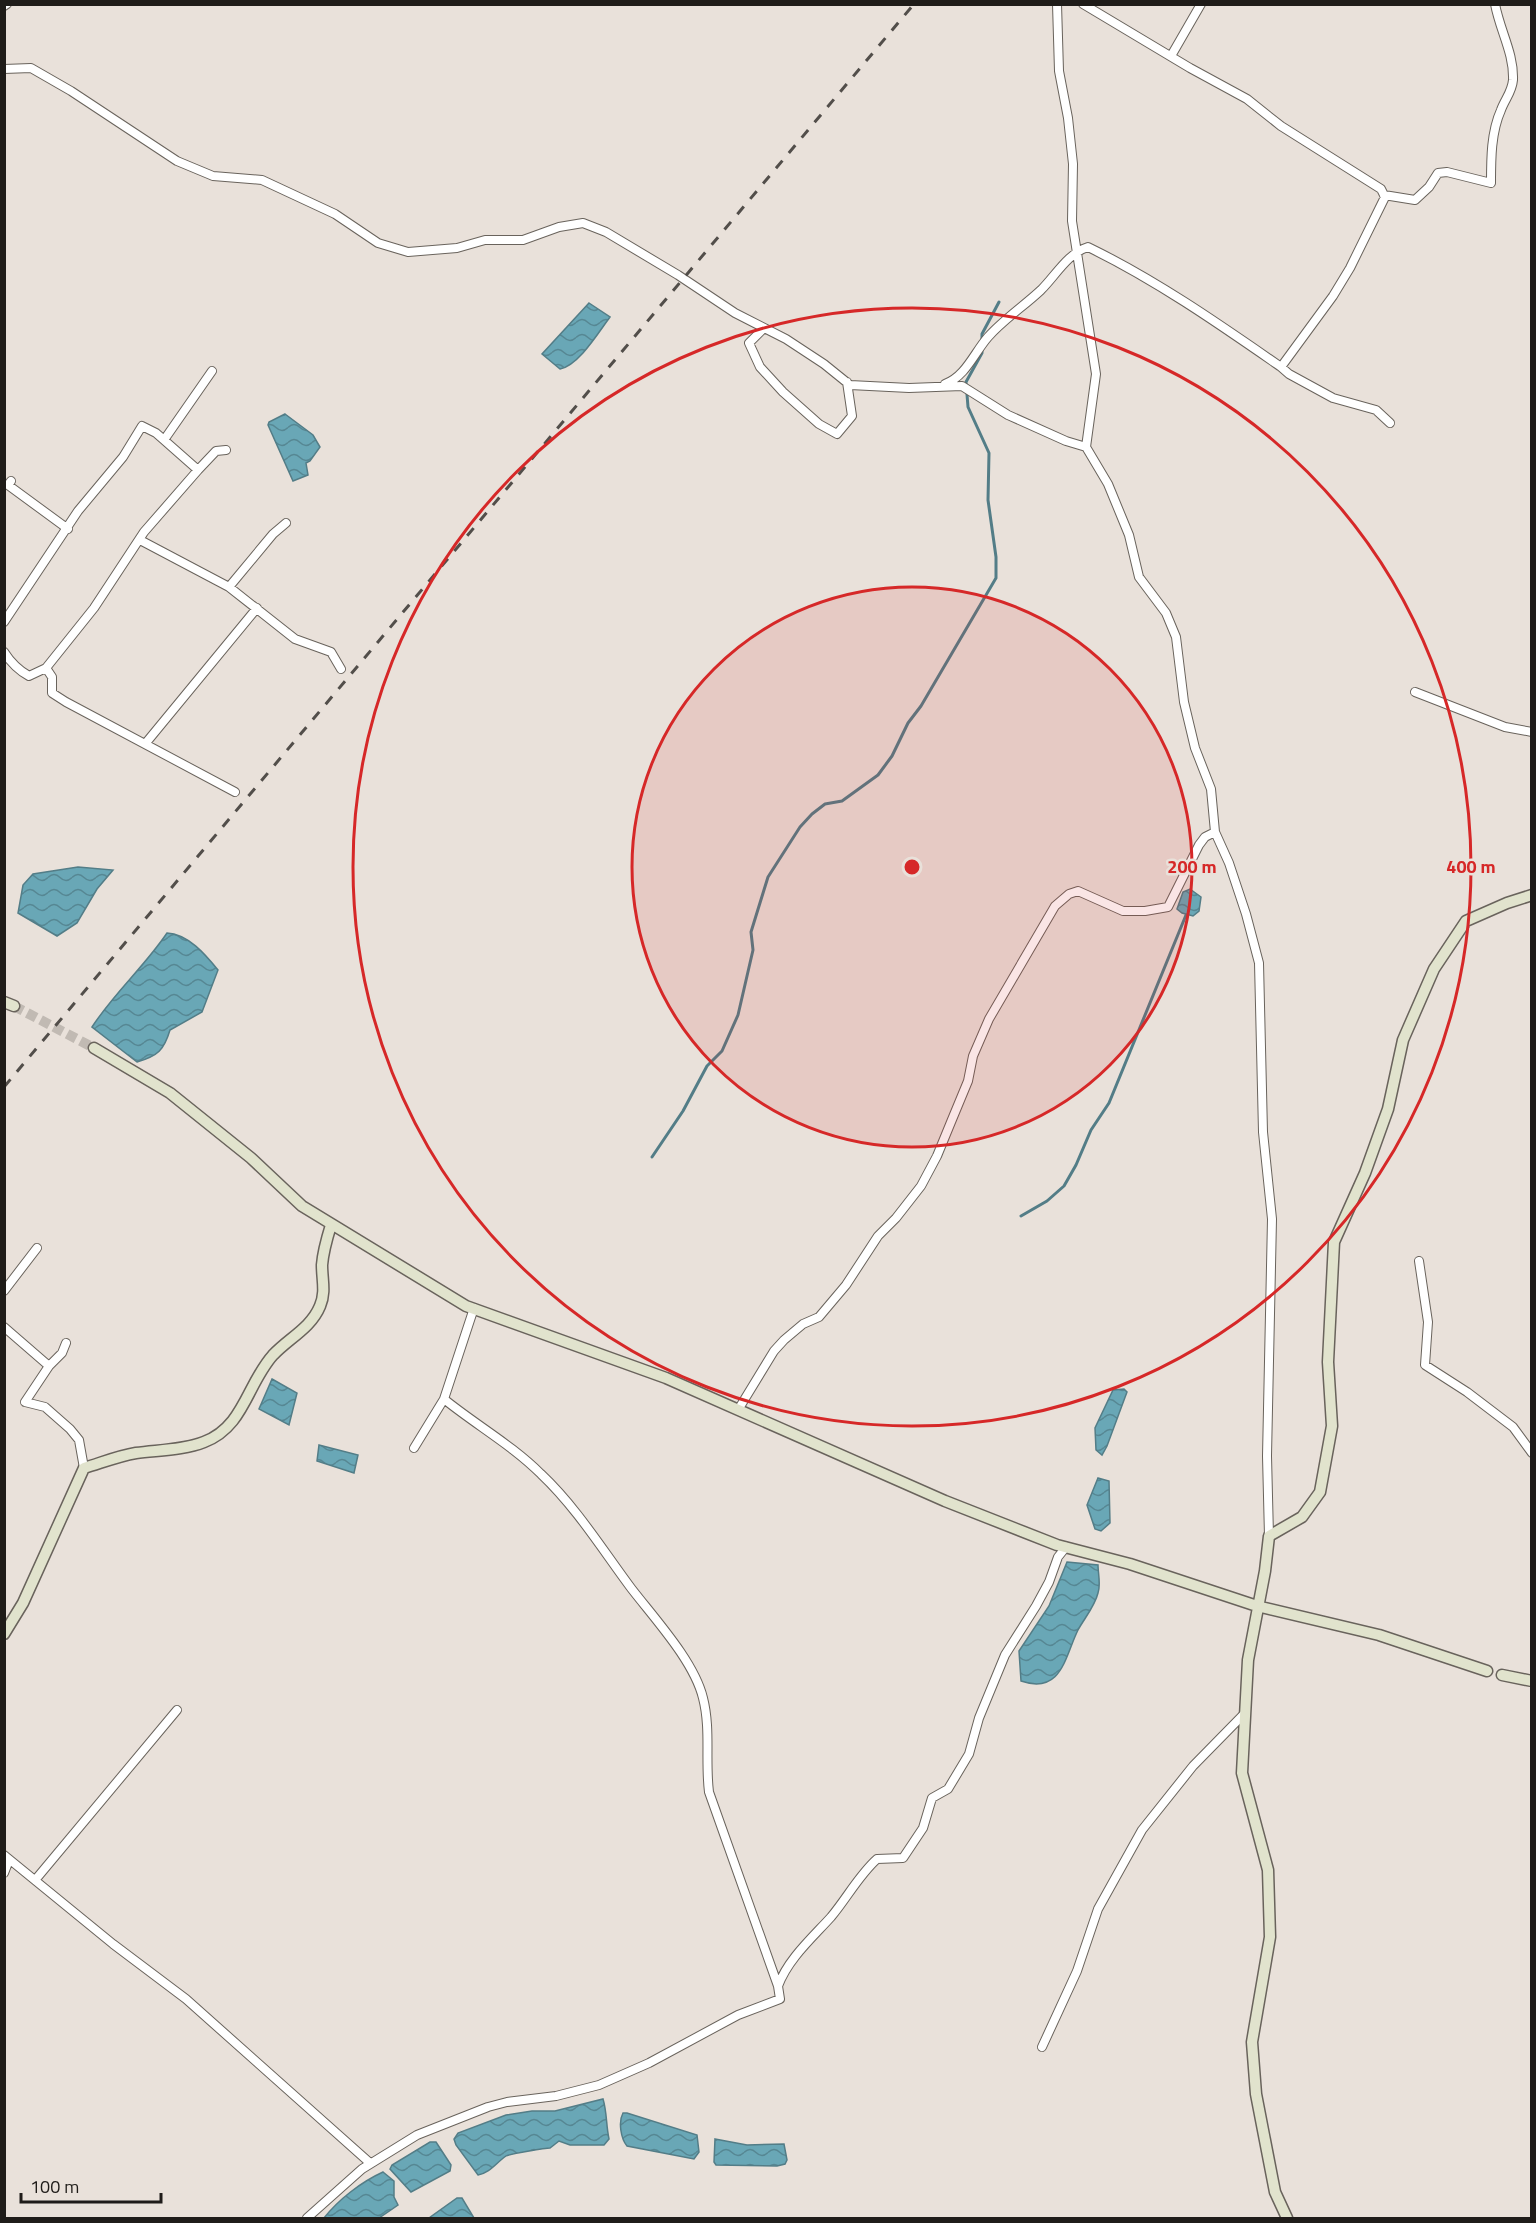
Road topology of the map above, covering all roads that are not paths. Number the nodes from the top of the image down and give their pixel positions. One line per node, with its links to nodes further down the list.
1 (1057, 4): 8 (street)
2 (1083, 4): 5 (street)
3 (1201, 4): 5 (street)
4 (1495, 4): 7 (street)
5 (1171, 56): 7 (street)
6 (4, 69): 9 (street)
7 (1384, 195): 10 (street)
8 (1076, 251): 10 (street); 13 (street); 16 (street)
9 (764, 328): 12 (street); 12 (street)
10 (1281, 367): 14 (street)
11 (212, 371): 15 (street)
12 (847, 382): 13 (street)
13 (943, 385): 16 (street)
14 (1390, 423)
15 (164, 440): 18 (street); 21 (street)
16 (1086, 447): 33 (street)
17 (226, 450): 18 (street)
18 (198, 470): 22 (street)
19 (11, 481): 21 (street)
20 (286, 522): 23 (street)
21 (68, 529): 25 (street)
22 (140, 540): 23 (street); 27 (street)
23 (229, 586): 24 (street)
24 (257, 608): 28 (street); 31 (street)
25 (4, 622)
26 (4, 652): 27 (street)
27 (46, 668): 31 (street)
28 (341, 669)
29 (1415, 692): 30 (street)
30 (1532, 732)
31 (145, 744): 32 (street)
32 (235, 792)
33 (1215, 832): 45 (street); 49 (street)
34 (1532, 895): 49 (street)
35 (94, 1048): 36 (street)
36 (331, 1225): 40 (street); 48 (street)
37 (37, 1248): 39 (street)
38 (1419, 1261): 47 (street)
39 (4, 1291)
40 (474, 1308): 44 (street); 45 (street)
41 (4, 1327): 43 (street)
42 (66, 1343): 43 (street)
43 (49, 1365): 48 (street)
44 (444, 1399): 46 (street); 61 (street)
45 (738, 1410): 50 (street)
46 (414, 1448)
47 (1532, 1453)
48 (84, 1468): 52 (street)
49 (1269, 1536): 51 (street)
50 (1066, 1547): 51 (street); 61 (street)
51 (1257, 1605): 53 (street); 57 (street)
52 (4, 1634)
53 (1487, 1671): 54 (street)
54 (1502, 1675): 55 (street)
55 (1532, 1681)
56 (177, 1710): 60 (street)
57 (1245, 1713): 62 (street); 65 (street)
58 (7, 1858): 59 (street); 60 (street)
59 (4, 1873)
60 (36, 1879): 63 (street)
61 (778, 1986): 63 (street)
62 (1042, 2047)
63 (370, 2163): 64 (street)
64 (307, 2218)
65 (1287, 2218)

